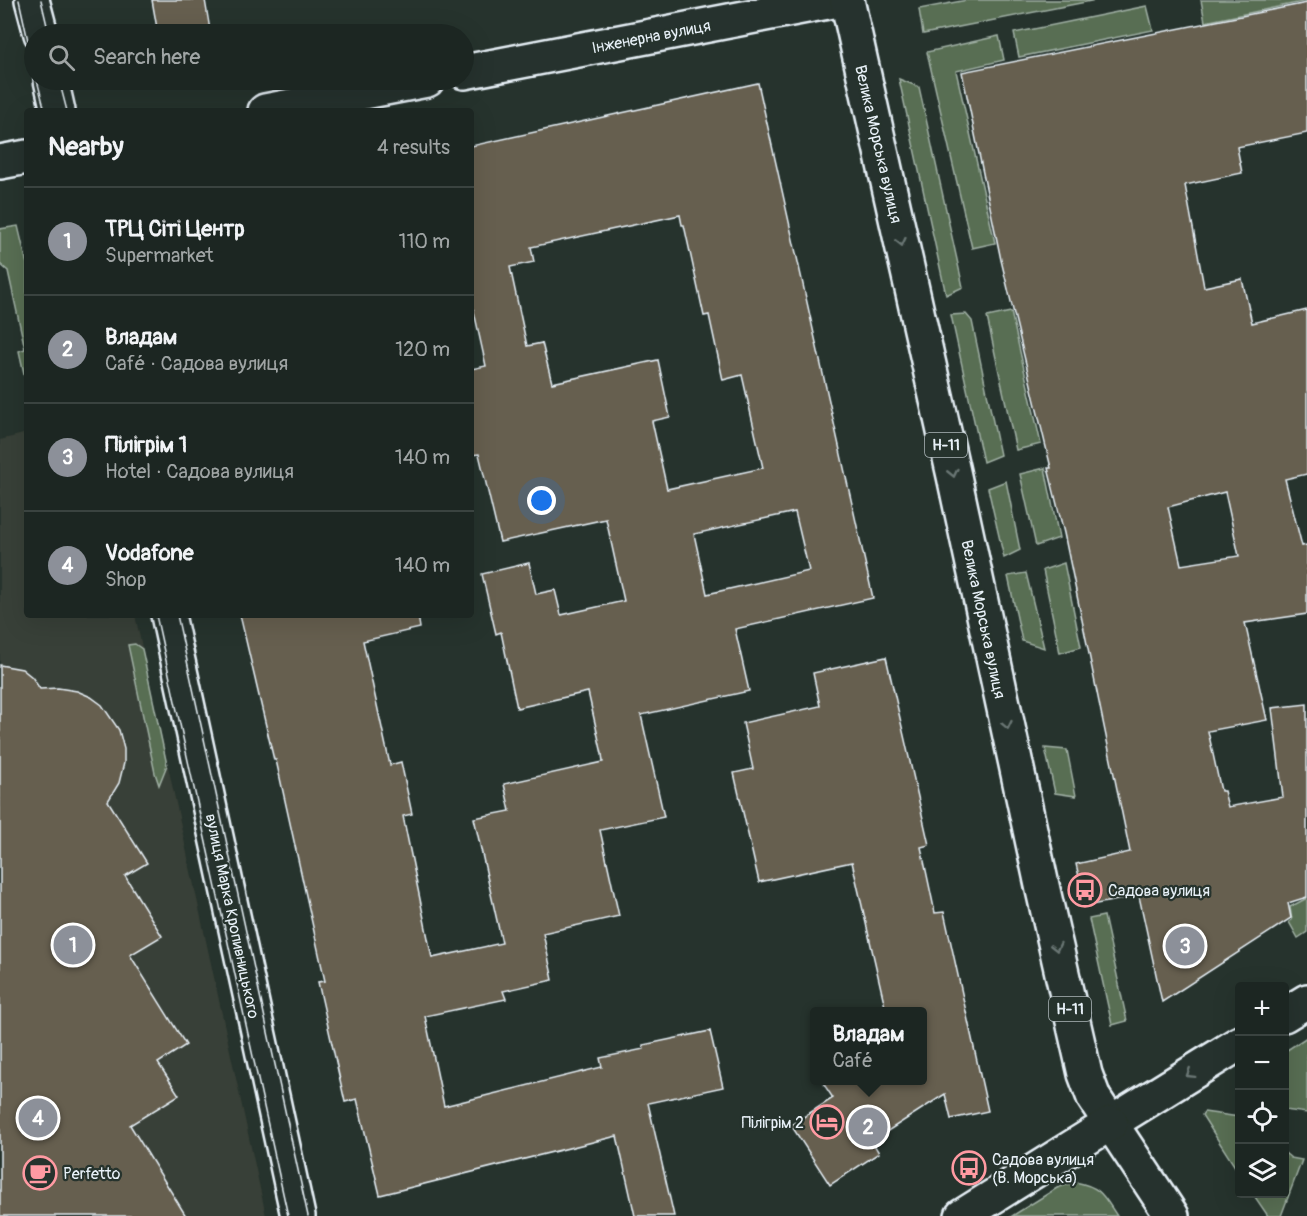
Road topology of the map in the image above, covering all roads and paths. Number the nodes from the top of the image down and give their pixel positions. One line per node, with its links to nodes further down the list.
1 (32, 0): 4 (main road)
2 (838, 0): 5 (main road, Інженерна вулиця)
3 (848, 0): 16 (main road, Велика Морська вулиця / Н-11, one-way to 16)
4 (38, 24)
5 (474, 70)
6 (53, 90): 8 (main road)
7 (375, 90): 9 (main road)
8 (57, 108)
9 (281, 108)
10 (24, 158): 11 (main road)
11 (0, 162)
12 (169, 618): 17 (main road, вулиця Марка Кропивницького)
13 (1307, 1001): 14 (main road)
14 (1289, 1012)
15 (1235, 1046): 16 (main road, one-way to 16)
16 (1111, 1123): 18 (main road); 19 (main road, Велика Морська вулиця)
17 (298, 1216)
18 (962, 1216)
19 (1172, 1216)

